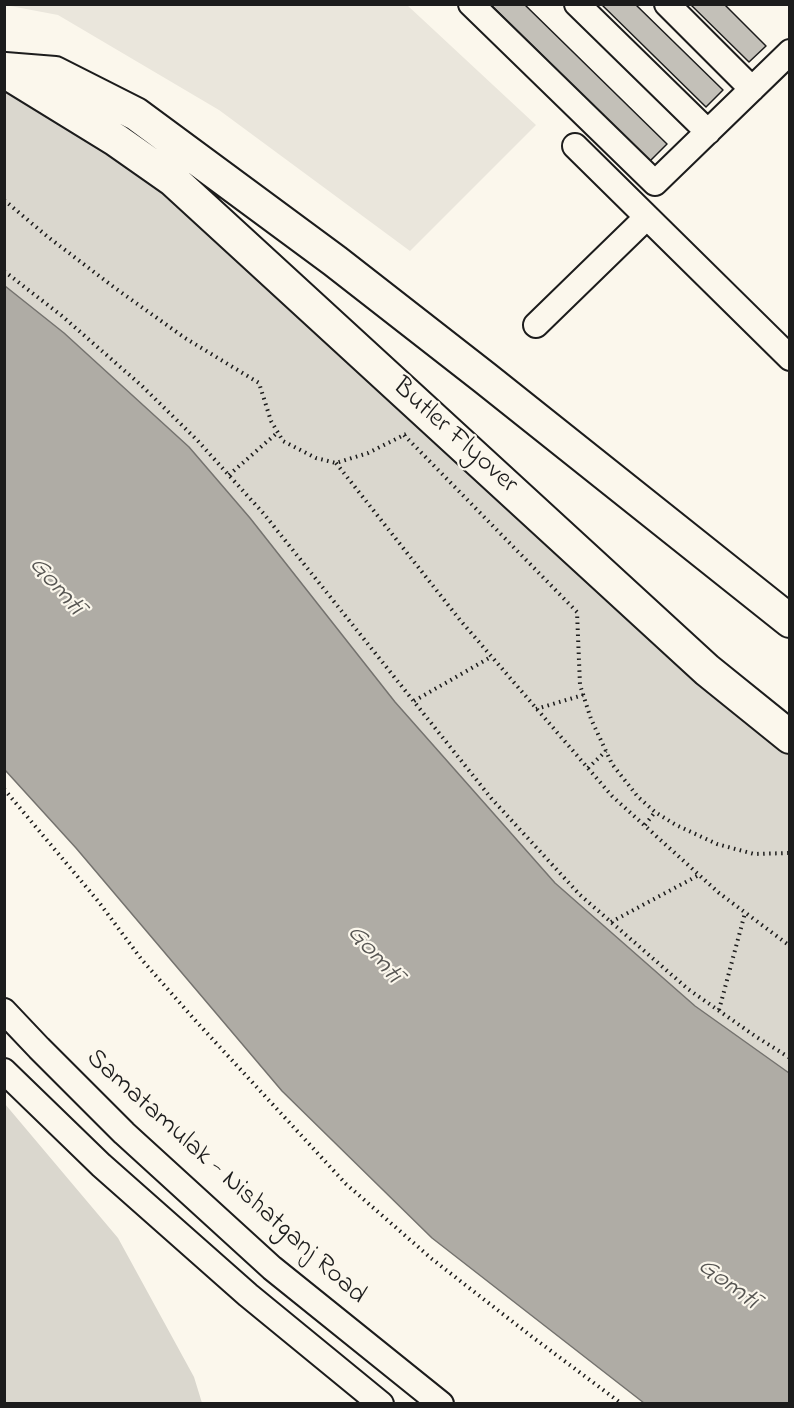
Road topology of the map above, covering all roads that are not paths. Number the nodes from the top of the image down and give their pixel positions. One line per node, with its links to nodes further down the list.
1 (471, 4): 8 (street)
2 (577, 4): 8 (street)
3 (667, 4): 6 (street)
4 (789, 52): 6 (street)
5 (4, 70): 7 (main road); 9 (main road, Butler Flyover)
6 (752, 89): 8 (street)
7 (136, 114): 9 (main road); 14 (main road)
8 (708, 132)
9 (116, 140): 15 (main road, Butler Flyover)
10 (575, 146): 11 (street)
11 (647, 217): 12 (street); 13 (street)
12 (536, 325)
13 (789, 358)
14 (789, 621)
15 (789, 737)
16 (4, 1011): 19 (street, Samatamulak - Nishatganj Road)
17 (4, 1071): 18 (street)
18 (381, 1404)
19 (441, 1404)

